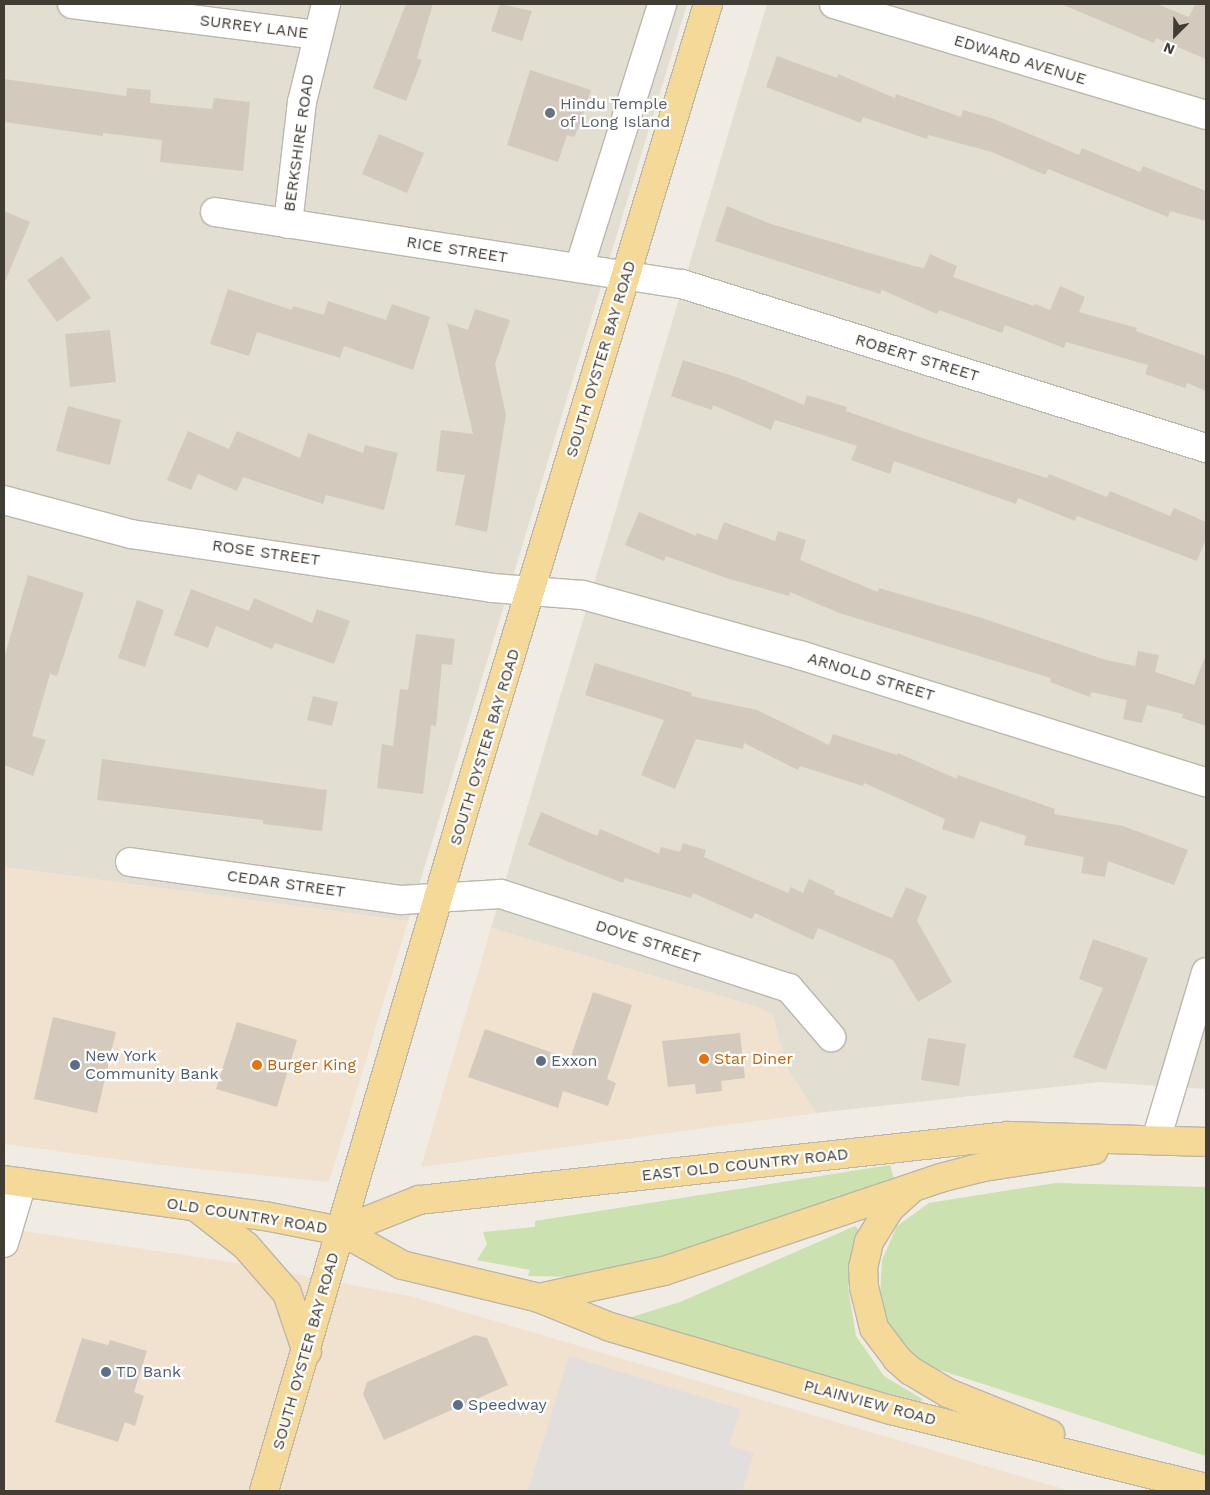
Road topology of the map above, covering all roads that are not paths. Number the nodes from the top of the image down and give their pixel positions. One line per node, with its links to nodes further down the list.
1 (72, 4): 6 (street, SURREY LANE)
2 (326, 4): 6 (street, BERKSHIRE ROAD)
3 (662, 4): 10 (street)
4 (708, 4): 11 (main road, SOUTH OYSTER BAY ROAD)
5 (834, 4): 7 (street, EDWARD AVENUE)
6 (316, 35): 9 (street, BERKSHIRE ROAD)
7 (1206, 116)
8 (215, 212): 9 (street, RICE STREET)
9 (288, 224): 10 (street, RICE STREET)
10 (579, 268): 11 (street, RICE STREET)
11 (627, 276): 12 (street, ROBERT STREET); 14 (main road, SOUTH OYSTER BAY ROAD)
12 (1206, 448)
13 (4, 500): 14 (street, ROSE STREET)
14 (532, 590): 15 (street, ARNOLD STREET); 17 (main road, SOUTH OYSTER BAY ROAD)
15 (1206, 782)
16 (130, 862): 17 (street, CEDAR STREET)
17 (441, 896): 19 (street, DOVE STREET); 25 (main road, SOUTH OYSTER BAY ROAD)
18 (1206, 972): 20 (street)
19 (832, 1037)
20 (1156, 1140): 21 (main road, EAST OLD COUNTRY ROAD); 23 (main road, EAST OLD COUNTRY ROAD); 25 (main road, EAST OLD COUNTRY ROAD)
21 (1206, 1142)
22 (13, 1181): 24 (main road, OLD COUNTRY ROAD); 26 (street)
23 (915, 1186): 27 (main road, EAST OLD COUNTRY ROAD); 29 (main road)
24 (195, 1206): 25 (main road, OLD COUNTRY ROAD); 28 (main road)
25 (341, 1231): 27 (main road, OLD COUNTRY ROAD); 28 (main road, SOUTH OYSTER BAY ROAD)
26 (4, 1243)
27 (539, 1298): 29 (main road, PLAINVIEW ROAD)
28 (307, 1352): 31 (main road, SOUTH OYSTER BAY ROAD)
29 (1130, 1467): 30 (main road, PLAINVIEW ROAD)
30 (1206, 1488)
31 (264, 1491)

